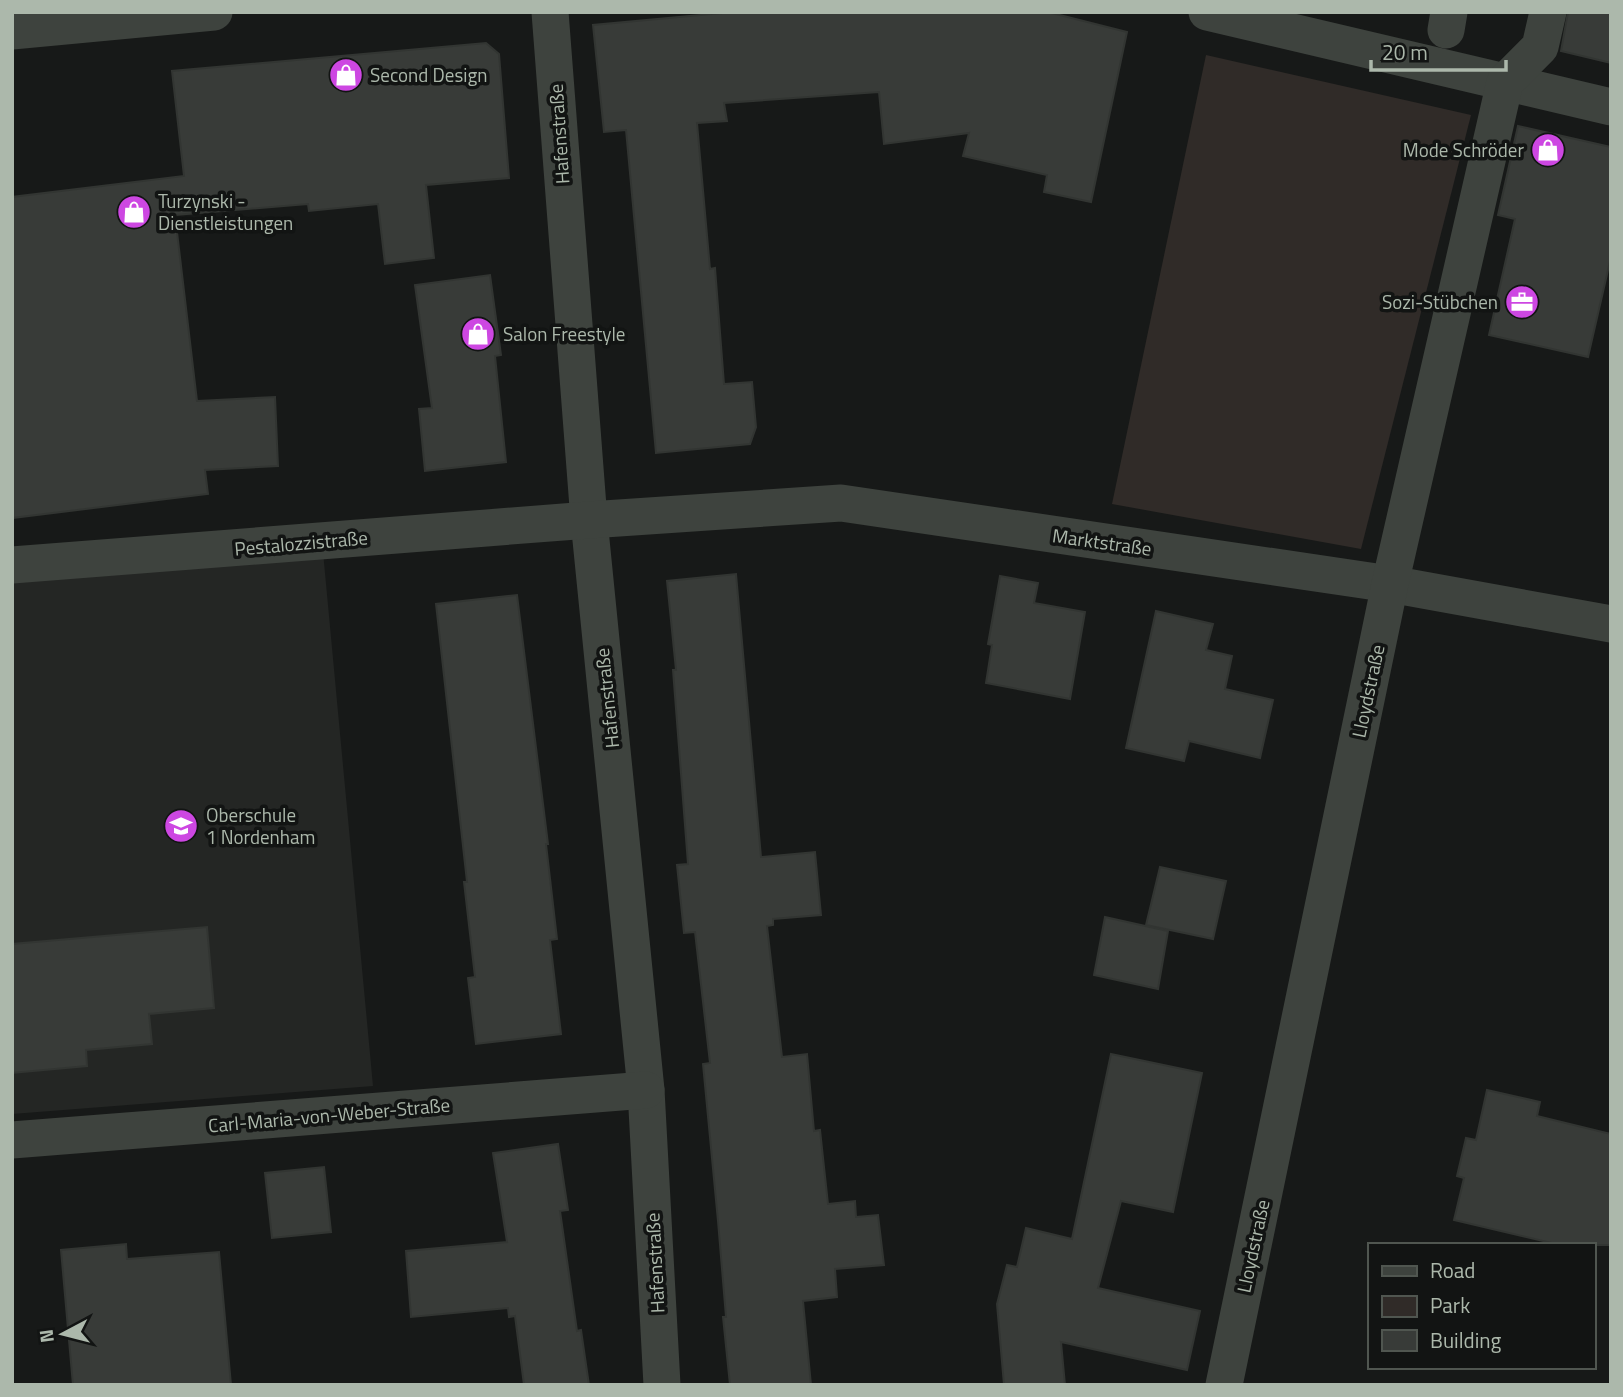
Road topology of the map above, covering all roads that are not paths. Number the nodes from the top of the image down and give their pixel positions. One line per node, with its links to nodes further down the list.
1 (214, 12): 5 (street)
2 (550, 12): 8 (street, Hafenstraße)
3 (1207, 12): 6 (street)
4 (1548, 12): 6 (street)
5 (12, 31)
6 (1506, 82): 7 (street); 10 (street, Lloydstraße)
7 (1611, 107)
8 (589, 520): 9 (street, Pestalozzistraße); 10 (street, Marktstraße); 12 (street, Hafenstraße)
9 (12, 565)
10 (1390, 584): 11 (street, Marktstraße); 15 (street, Lloydstraße)
11 (1611, 624)
12 (646, 1090): 13 (street, Carl-Maria-von-Weber-Straße); 14 (street, Hafenstraße)
13 (12, 1140)
14 (662, 1385)
15 (1224, 1385)

